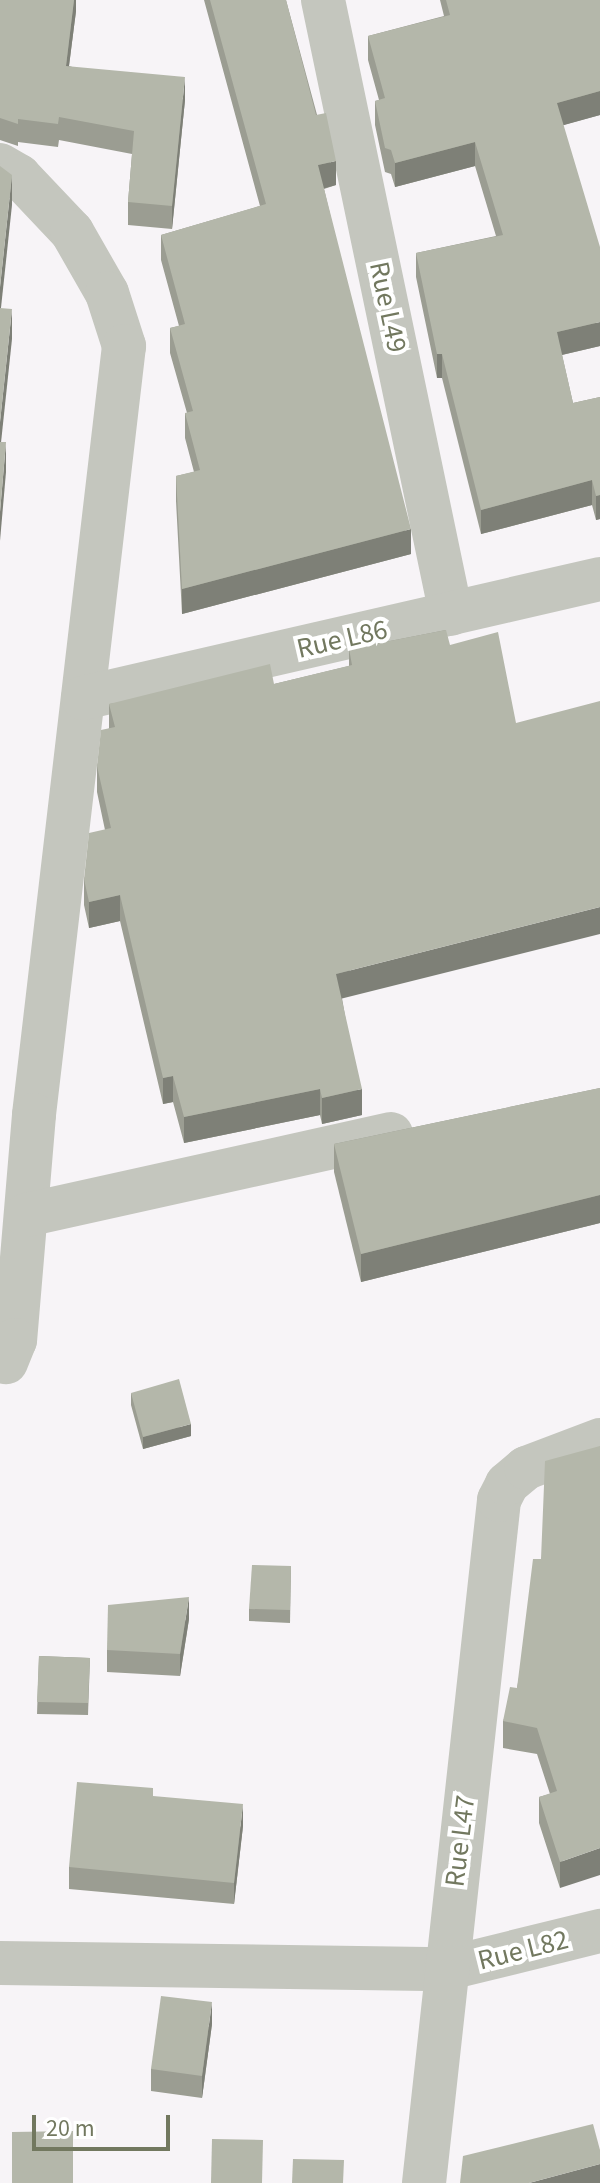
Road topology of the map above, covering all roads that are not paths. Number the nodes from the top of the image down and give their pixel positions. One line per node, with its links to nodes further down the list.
1 (323, 0): 4 (street, Rue L49)
2 (0, 165): 5 (street)
3 (600, 579): 4 (street, Rue L86)
4 (451, 614): 5 (street, Rue L86)
5 (83, 698): 7 (street)
6 (426, 1127): 7 (street)
7 (26, 1215): 8 (street)
8 (6, 1362)
9 (600, 1440): 12 (street, Rue L47)
10 (600, 1931): 12 (street, Rue L82)
11 (0, 1963): 12 (street, Rue L82)
12 (445, 1969): 13 (street, Rue L47)
13 (424, 2183)

